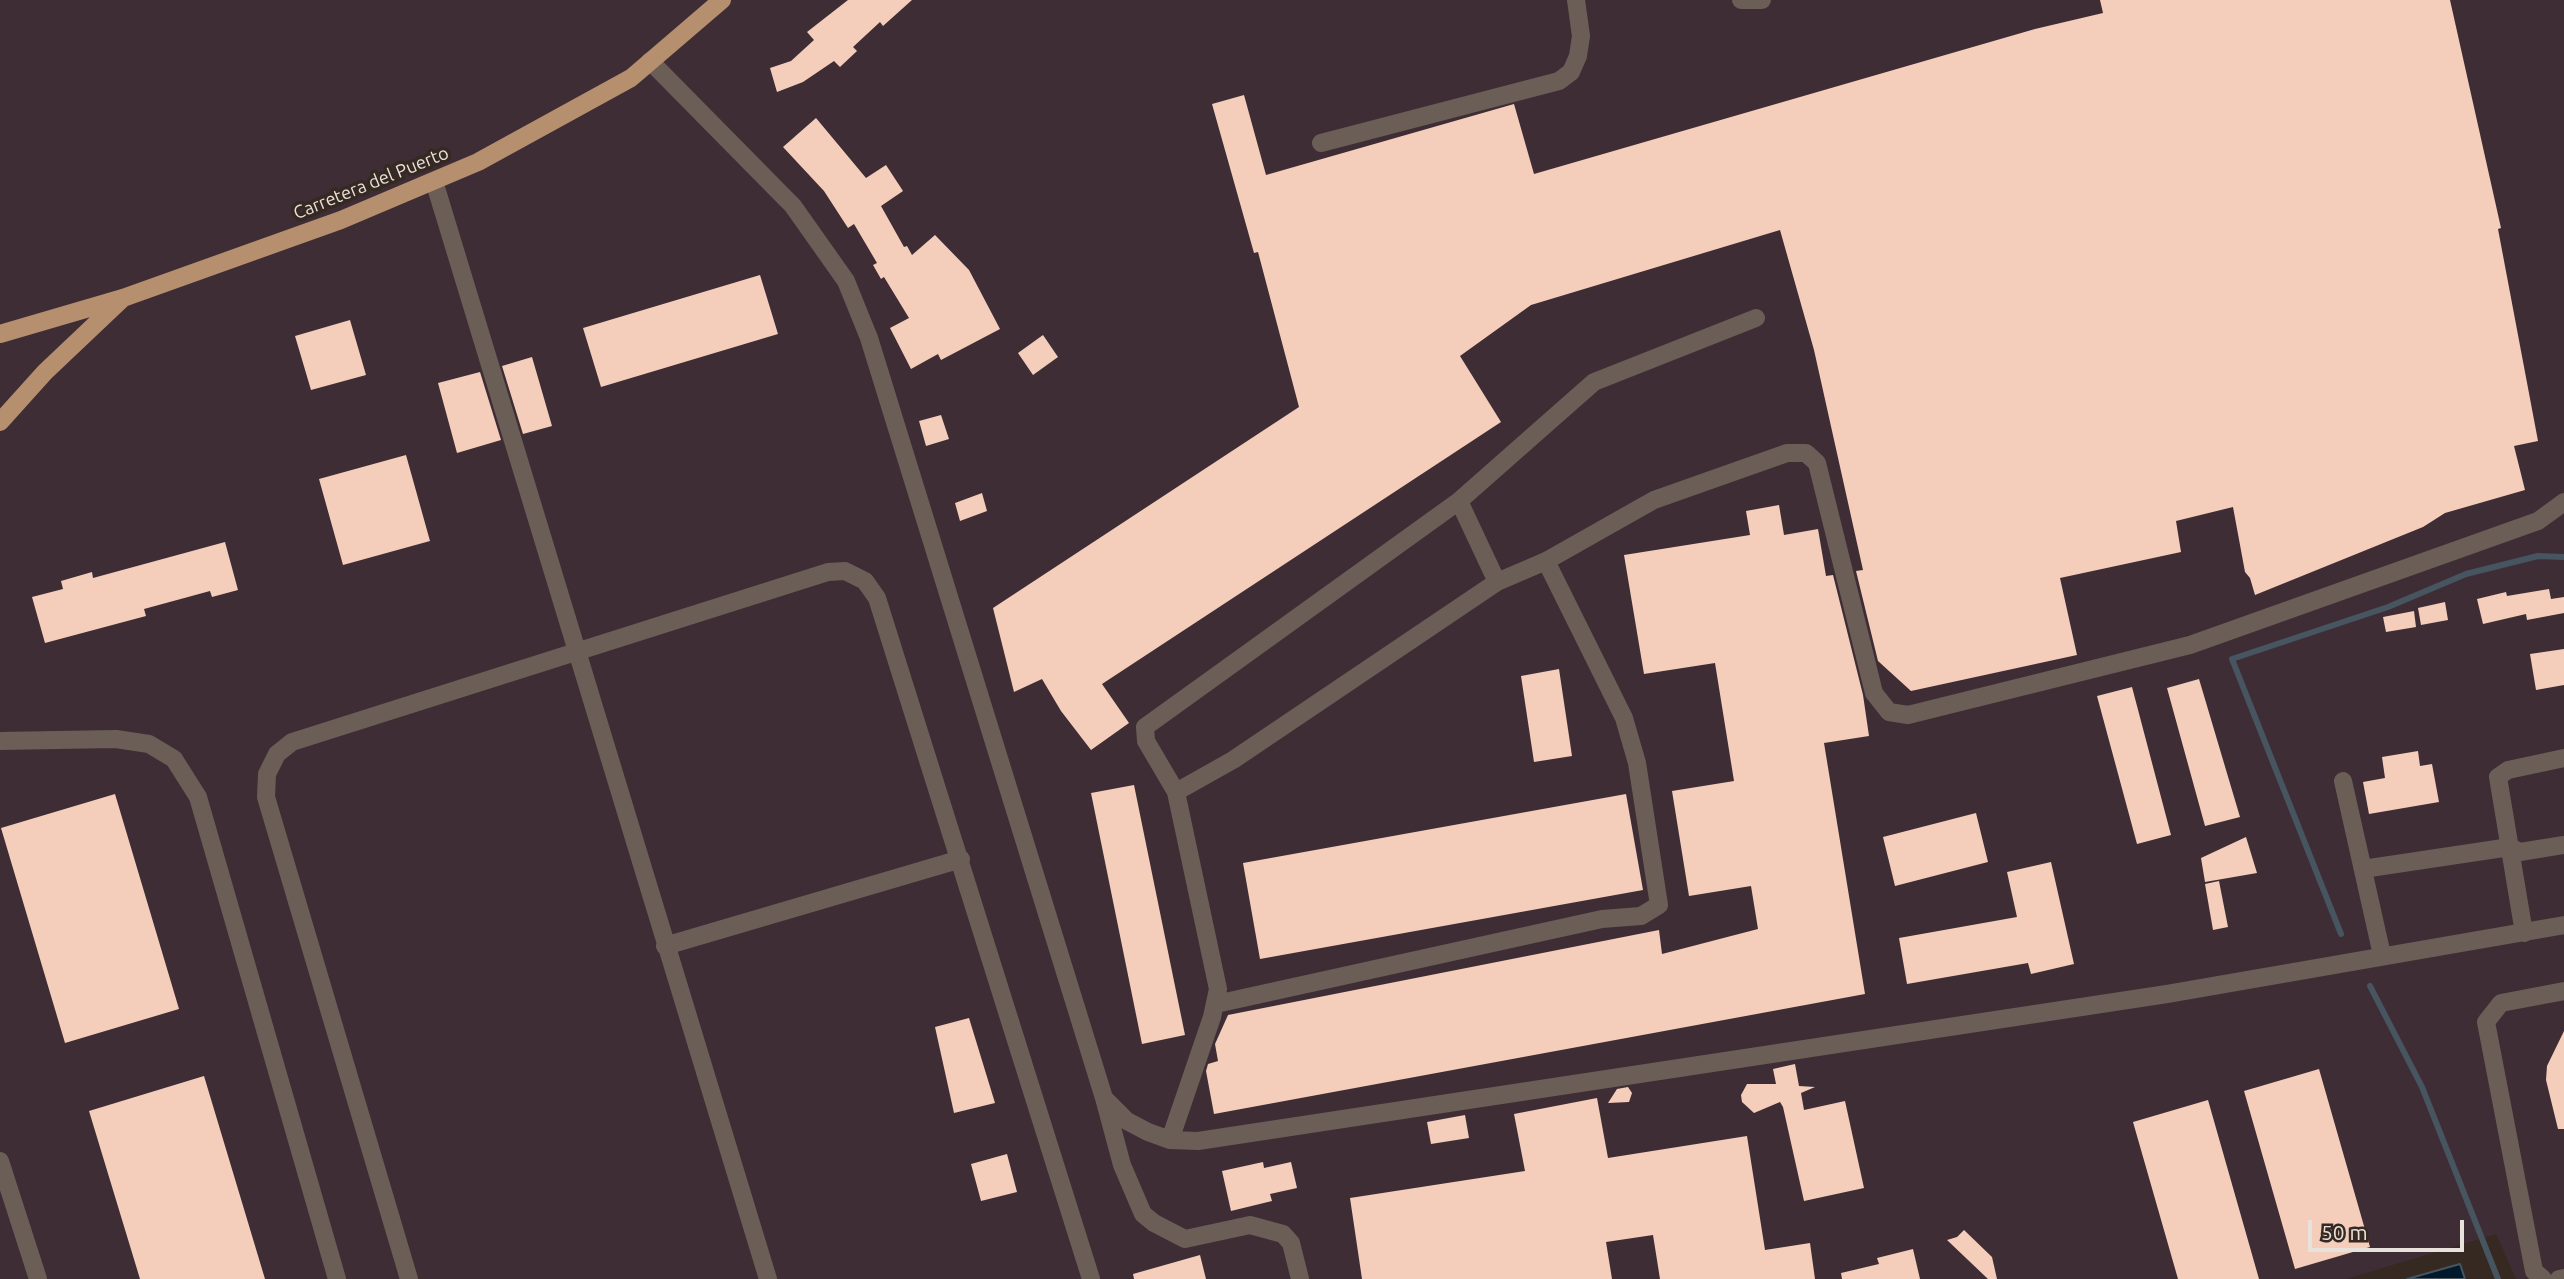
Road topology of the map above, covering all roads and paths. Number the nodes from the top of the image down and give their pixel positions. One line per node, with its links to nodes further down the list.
1 (722, 0): 5 (main road, Carretera del Puerto)
2 (1576, 0): 6 (street)
3 (1741, 0): 4 (street)
4 (1762, 0)
5 (650, 61): 7 (main road, Carretera del Puerto); 31 (street)
6 (1321, 143)
7 (434, 181): 8 (main road, Carretera del Puerto); 16 (street)
8 (123, 298): 10 (main road, Carretera del Puerto); 11 (main road)
9 (1756, 318): 12 (street)
10 (0, 334)
11 (0, 422)
12 (1459, 502): 15 (street); 20 (street)
13 (2564, 502): 14 (street)
14 (1546, 561): 15 (street); 30 (street)
15 (1497, 582): 20 (street)
16 (577, 652): 23 (street); 27 (street); 37 (street)
17 (0, 741): 36 (street)
18 (2564, 758): 22 (street)
19 (2343, 781): 24 (street)
20 (1175, 792): 30 (street)
21 (2564, 845): 22 (street)
22 (2510, 847): 24 (street); 26 (street)
23 (961, 859): 27 (street); 39 (street)
24 (2363, 869): 28 (street)
25 (2564, 925): 26 (street)
26 (2524, 933): 28 (street)
27 (665, 946): 38 (street)
28 (2382, 955): 32 (street)
29 (2564, 991): 41 (street)
30 (1216, 1004): 32 (street)
31 (1104, 1098): 32 (street); 40 (street)
32 (1170, 1139)
33 (0, 1161): 34 (street)
34 (4, 1187): 35 (street)
35 (38, 1279)
36 (337, 1279)
37 (409, 1279)
38 (768, 1279)
39 (1091, 1279)
40 (1300, 1279)
41 (2543, 1279)

